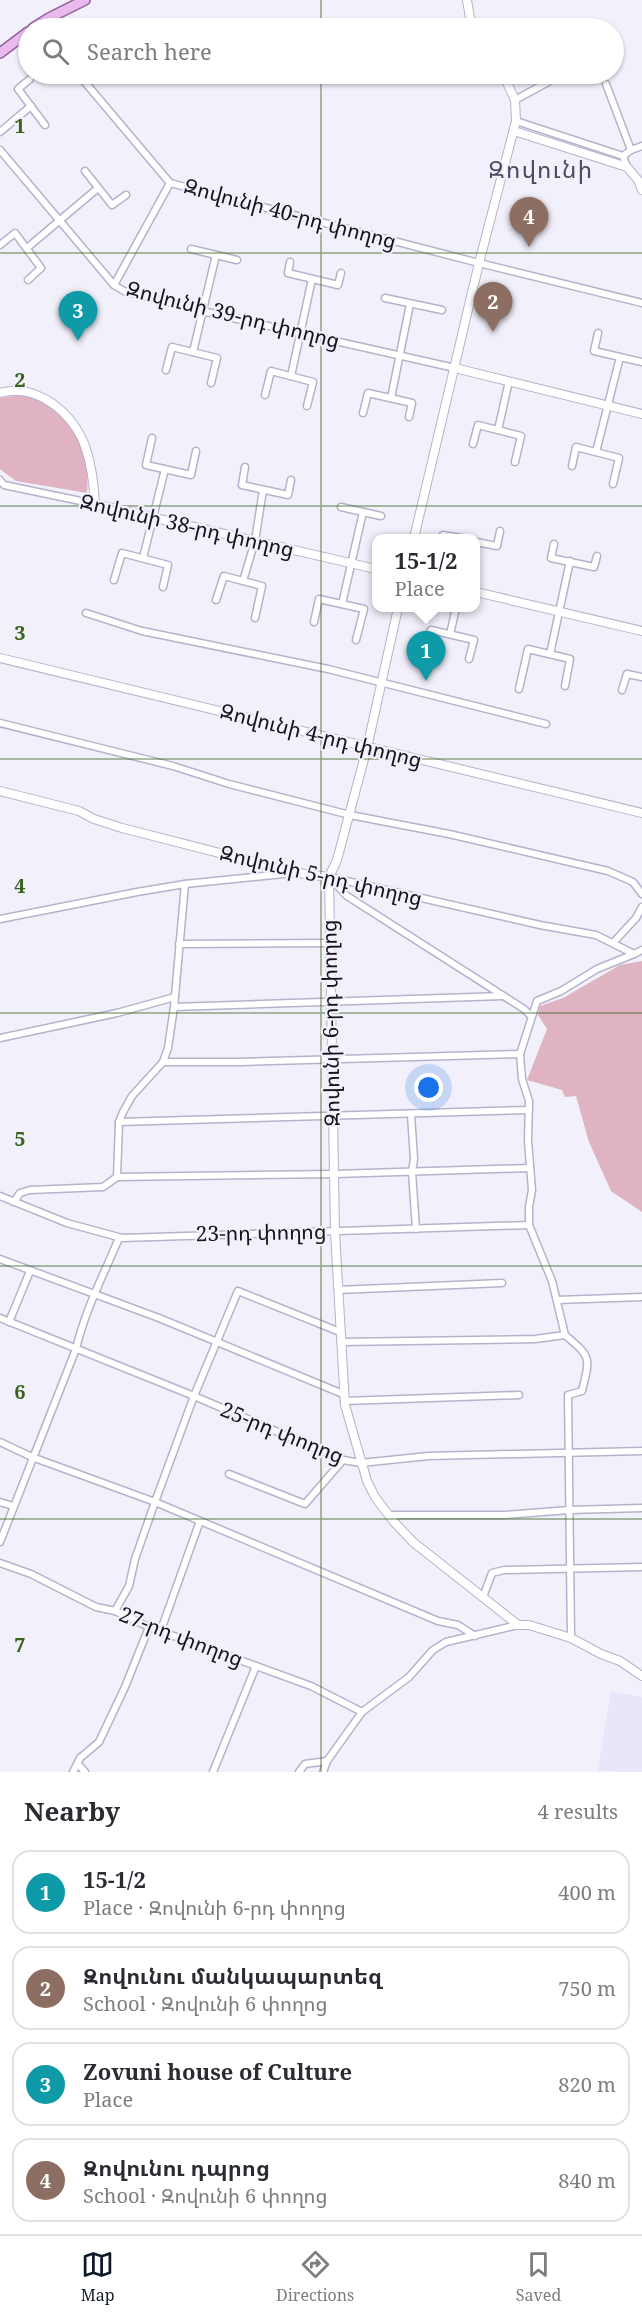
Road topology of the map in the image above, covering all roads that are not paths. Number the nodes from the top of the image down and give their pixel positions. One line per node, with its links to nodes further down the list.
1 (85, 0): 3 (main road)
2 (467, 0): 4 (street)
3 (53, 18)
4 (470, 18)
5 (18, 40): 6 (main road)
6 (0, 53)
7 (24, 84): 13 (street)
8 (86, 84): 24 (street, Զովունի 40-րդ փողոց)
9 (508, 84): 12 (street)
10 (544, 84): 12 (street)
11 (606, 84): 20 (street)
12 (515, 100): 14 (street)
13 (31, 106): 15 (street); 17 (street)
14 (516, 121): 16 (street); 21 (street)
15 (45, 125)
16 (514, 131): 22 (street); 35 (street)
17 (0, 132)
18 (642, 146): 20 (street)
19 (0, 150): 28 (street, Զովունի 39-րդ փողոց)
20 (631, 150): 21 (street)
21 (623, 156): 22 (street)
22 (627, 167): 26 (street)
23 (85, 171): 25 (street)
24 (170, 183): 35 (street, Զովունի 40-րդ փողոց); 39 (street)
25 (98, 188): 27 (street); 28 (street)
26 (642, 190)
27 (126, 195)
28 (59, 222): 30 (street); 39 (street, Զովունի 39-րդ փողոց)
29 (0, 245): 30 (street)
30 (27, 248): 38 (street)
31 (191, 249): 32 (street)
32 (216, 255): 33 (street); 44 (street)
33 (237, 260)
34 (290, 262): 37 (street)
35 (479, 263): 41 (street, Զովունի 40-րդ փողոց); 51 (street)
36 (341, 273): 37 (street)
37 (312, 279): 45 (street)
38 (28, 280)
39 (114, 285): 44 (street, Զովունի 39-րդ փողոց)
40 (385, 298): 42 (street)
41 (642, 303)
42 (410, 304): 43 (street); 48 (street)
43 (442, 310)
44 (202, 311): 45 (street, Զովունի 39-րդ փողոց); 47 (street)
45 (301, 333): 48 (street, Զովունի 39-րդ փողոց); 53 (street)
46 (598, 333): 49 (street)
47 (193, 352): 52 (street); 55 (street)
48 (400, 354): 51 (street, Զովունի 39-րդ փողոց); 58 (street)
49 (620, 357): 50 (street); 60 (street)
50 (642, 362)
51 (455, 368): 54 (street); 84 (street)
52 (166, 370)
53 (291, 376): 57 (street); 59 (street)
54 (509, 381): 60 (street); 64 (street)
55 (211, 383)
56 (0, 393): 78 (street)
57 (265, 395)
58 (390, 398): 61 (street); 63 (street)
59 (307, 406)
60 (608, 406): 62 (street); 68 (street)
61 (363, 413)
62 (642, 414)
63 (409, 417)
64 (498, 430): 66 (street); 69 (street)
65 (152, 438): 72 (street)
66 (473, 444)
67 (196, 451): 72 (street)
68 (596, 452): 70 (street); 75 (street)
69 (515, 462)
70 (572, 466)
71 (245, 467): 76 (street)
72 (165, 469): 82 (street)
73 (291, 480): 76 (street)
74 (2, 483): 77 (street); 78 (street, Զովունի 38-րդ փողոց)
75 (613, 484)
76 (263, 490): 85 (street)
77 (0, 492)
78 (95, 504): 82 (street, Զովունի 38-րդ փողոց)
79 (341, 507): 80 (street)
80 (363, 512): 81 (street); 91 (street)
81 (381, 516)
82 (153, 518): 85 (street, Զովունի 38-րդ փողոց); 89 (street)
83 (500, 531): 86 (street)
84 (415, 534)
85 (255, 541): 91 (street, Զովունի 38-րդ փողոց); 94 (street)
86 (480, 543)
87 (554, 544): 90 (street)
88 (597, 556): 90 (street)
89 (143, 558): 93 (street); 95 (street)
90 (570, 561): 99 (street)
91 (351, 563): 92 (street, Զովունի 38-րդ փողոց); 98 (street)
92 (372, 568)
93 (114, 580)
94 (243, 581): 97 (street); 103 (street)
95 (163, 587)
96 (480, 593): 99 (street)
97 (216, 600)
98 (342, 604): 104 (street); 107 (street)
99 (558, 610): 105 (street); 109 (street)
100 (397, 612): 113 (street, Զովունի 6-րդ փողոց)
101 (455, 612): 106 (street)
102 (86, 613): 113 (street)
103 (255, 618)
104 (314, 622)
105 (642, 631)
106 (450, 634): 108 (street); 111 (street)
107 (356, 640)
108 (422, 648)
109 (550, 654): 114 (street); 115 (street)
110 (0, 658): 119 (street, Զովունի 4-րդ փողոց)
111 (469, 659)
112 (642, 678): 116 (street)
113 (381, 682): 118 (street); 119 (street, Զովունի 6-րդ փողոց)
114 (565, 686)
115 (519, 689)
116 (622, 690)
117 (0, 723): 122 (street)
118 (546, 724)
119 (367, 748): 121 (street, Զովունի 4-րդ փողոց); 122 (street, Զովունի 6-րդ փողոց)
120 (0, 791): 123 (street, Զովունի 5-րդ փողոց)
121 (642, 813)
122 (350, 815): 124 (street, Զովունի 6-րդ փողոց); 126 (street)
123 (298, 873): 124 (street, Զովունի 5-րդ փողոց); 125 (street)
124 (329, 877): 129 (street, Զովունի 6-րդ փողոց); 130 (street, Զովունի 5-րդ փողոց); 134 (street)
125 (185, 884): 128 (street); 131 (street)
126 (642, 894)
127 (642, 907): 130 (street)
128 (0, 919)
129 (329, 943): 131 (street); 136 (street, Զովունի 6-րդ փողոց)
130 (613, 943): 133 (street, Զովունի 5-րդ փողոց)
131 (179, 944): 135 (street)
132 (642, 950): 133 (street)
133 (634, 954): 138 (street)
134 (503, 996): 136 (street); 138 (street)
135 (175, 997): 137 (street); 139 (street)
136 (330, 1002): 137 (street); 141 (street, Զովունի 6-րդ փողոց)
137 (174, 1007): 142 (street)
138 (531, 1016): 140 (street)
139 (0, 1038)
140 (520, 1054): 141 (street); 143 (street)
141 (331, 1060): 142 (street); 145 (street, Զովունի 6-րդ փողոց)
142 (163, 1062): 146 (street)
143 (529, 1110): 144 (street); 147 (street)
144 (411, 1115): 145 (street); 148 (street)
145 (333, 1118): 146 (street); 149 (street, Զովունի 6-րդ փողոց)
146 (119, 1122): 150 (street)
147 (530, 1168): 148 (street); 153 (street)
148 (412, 1172): 149 (street); 154 (street)
149 (335, 1174): 150 (street); 155 (street, Զովունի 6-րդ փողոց)
150 (117, 1177): 152 (street)
151 (0, 1196): 152 (street, 23-րդ փողոց)
152 (14, 1202): 156 (street, 23-րդ փողոց)
153 (530, 1225): 154 (street, 23-րդ փողոց); 163 (street)
154 (416, 1229): 155 (street, 23-րդ փողոց)
155 (335, 1232): 156 (street, 23-րդ փողոց); 160 (street, Զովունի 6-րդ փողոց)
156 (119, 1238): 161 (street)
157 (0, 1259): 158 (street)
158 (30, 1271): 161 (street); 165 (street)
159 (502, 1283): 160 (street)
160 (338, 1290): 166 (street, Զովունի 6-րդ փողոց)
161 (96, 1295): 168 (street); 170 (street)
162 (642, 1297): 163 (street)
163 (557, 1300): 167 (street)
164 (0, 1318): 165 (street, 25-րդ փողոց)
165 (9, 1322): 170 (street, 25-րդ փողոց)
166 (340, 1332): 168 (street); 169 (street, Զովունի 6-րդ փողոց)
167 (565, 1335): 169 (street); 176 (street)
168 (216, 1341): 172 (street); 173 (street)
169 (341, 1341): 173 (street, Զովունի 6-րդ փողոց)
170 (76, 1349): 172 (street, 25-րդ փողոց); 177 (street)
171 (519, 1395): 173 (street)
172 (194, 1396): 178 (street, 25-րդ փողոց); 182 (street)
173 (344, 1397): 179 (street, Զովունի 6-րդ փողոց)
174 (0, 1442): 177 (street)
175 (642, 1451): 176 (street, 25-րդ փողոց)
176 (568, 1453): 179 (street, 25-րդ փողոց); 185 (street)
177 (32, 1456): 182 (street); 183 (street)
178 (343, 1460): 179 (street, 25-րդ փողոց); 180 (street)
179 (361, 1463): 186 (street, Զովունի 6-րդ փողոց)
180 (229, 1474)
181 (0, 1502): 183 (street)
182 (155, 1502): 187 (street); 193 (street)
183 (13, 1506): 188 (street)
184 (642, 1508): 185 (street)
185 (569, 1510): 186 (street); 190 (street)
186 (389, 1515): 192 (street, Զովունի 6-րդ փողոց)
187 (200, 1521): 196 (street); 197 (street)
188 (0, 1542)
189 (0, 1563): 193 (street, 27-րդ փողոց)
190 (570, 1567): 191 (street); 192 (street); 198 (street)
191 (642, 1567)
192 (483, 1597): 195 (street, Զովունի 6-րդ փողոց)
193 (115, 1611): 194 (street, 27-րդ փողոց)
194 (149, 1626): 196 (street, 27-րդ փողոց); 203 (street)
195 (518, 1626): 197 (street); 198 (street)
196 (161, 1630): 199 (street, 27-րդ փողոց)
197 (475, 1636): 201 (street)
198 (571, 1638): 200 (street)
199 (256, 1666): 201 (street, 27-րդ փողոց); 206 (street)
200 (642, 1676)
201 (362, 1712): 202 (street)
202 (327, 1761): 207 (street); 208 (street)
203 (78, 1764): 204 (street); 205 (street)
204 (73, 1772)
205 (85, 1772)
206 (213, 1772)
207 (299, 1772)
208 (323, 1772)

